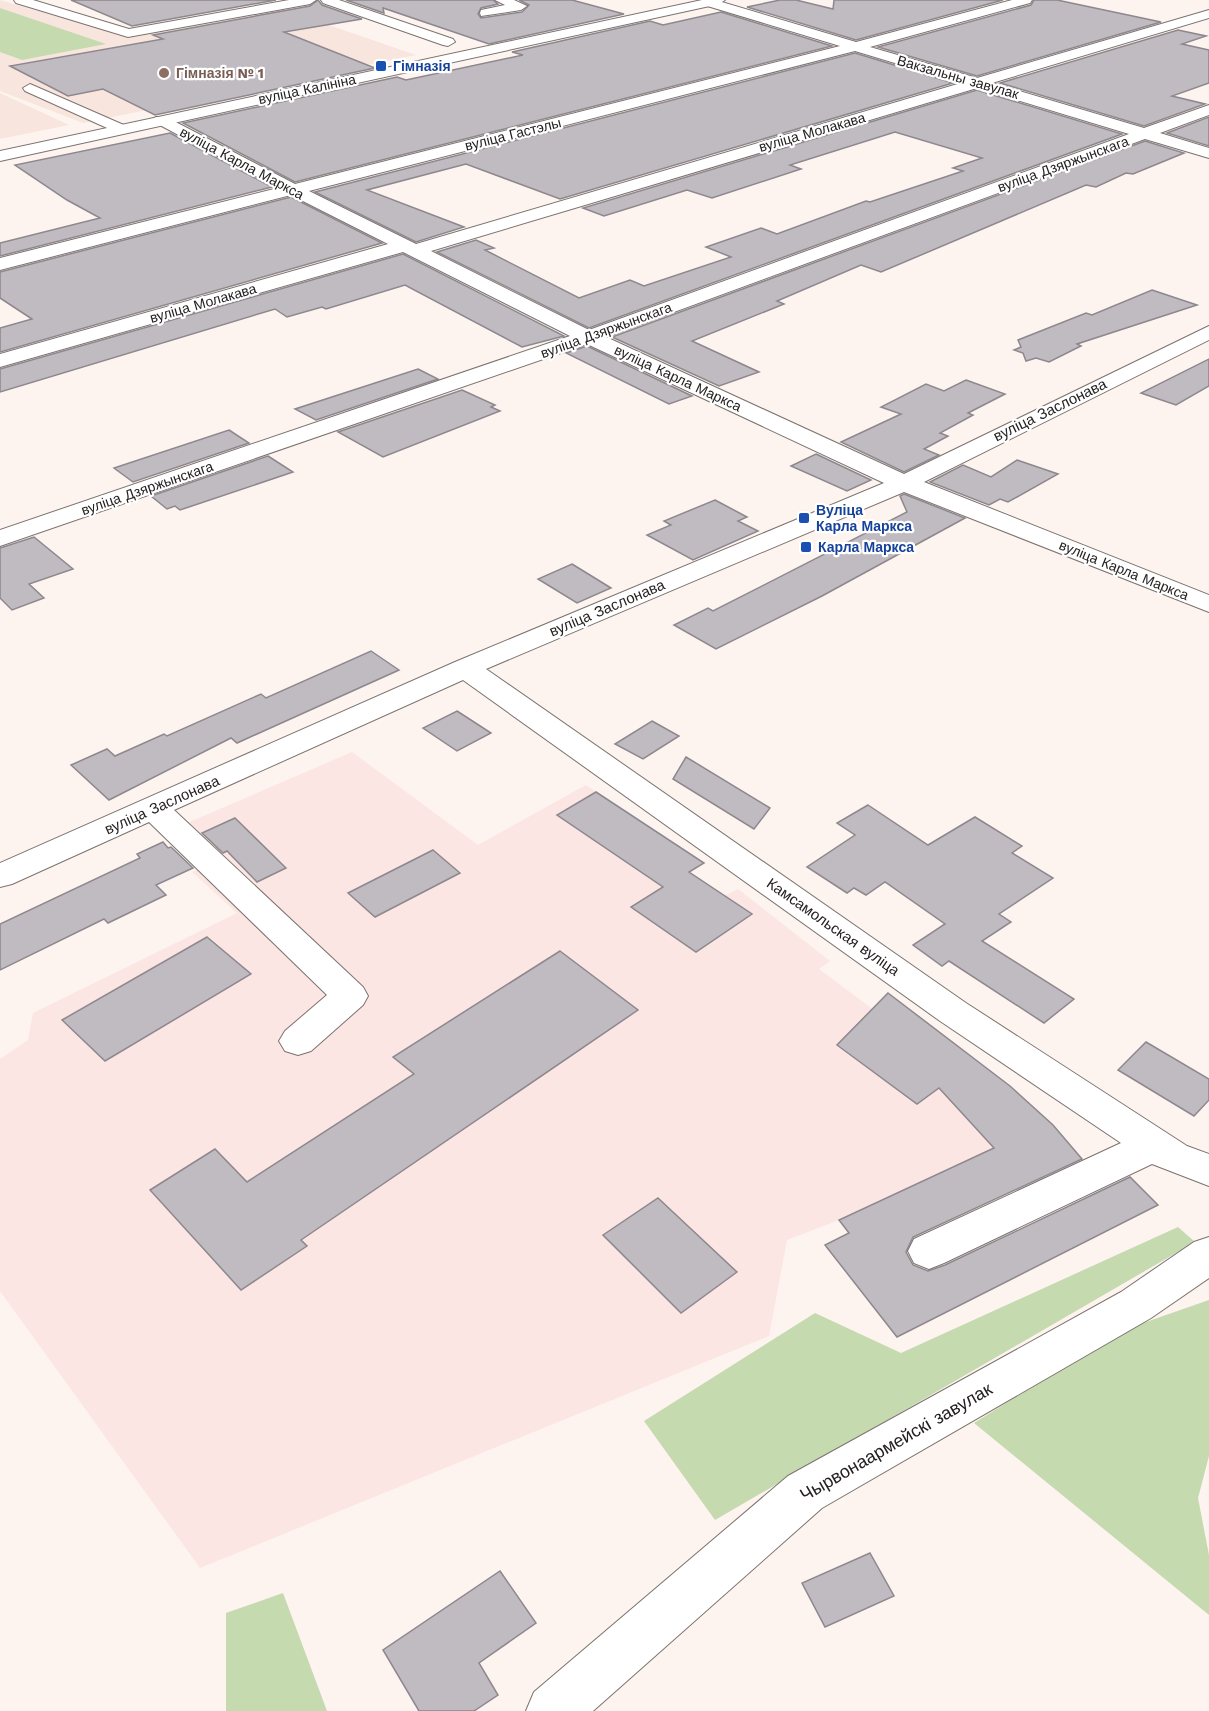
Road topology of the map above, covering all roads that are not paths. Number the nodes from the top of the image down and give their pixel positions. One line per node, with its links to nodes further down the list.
1 (20, 0): 2 (street)
2 (310, 0)
3 (327, 0): 11 (street)
4 (501, 0): 9 (street)
5 (1026, 0): 12 (street, вуліца Гастэлы)
6 (714, 1): 8 (street, вуліца Калініна); 12 (street, Вакзальны завулак)
7 (654, 3): 8 (street)
8 (677, 9): 16 (street, вуліца Калініна)
9 (486, 13)
10 (1209, 14): 13 (street, вуліца Молакава)
11 (448, 42)
12 (853, 47): 13 (street, Вакзальны завулак); 21 (street, вуліца Гастэлы)
13 (980, 83): 18 (street, Вакзальны завулак); 22 (street, вуліца Молакава)
14 (30, 88): 17 (street)
15 (1209, 110): 18 (street, вуліца Дзяржынскага)
16 (161, 120): 17 (street, вуліца Калініна); 21 (street, вуліца Карла Маркса)
17 (121, 129): 20 (street, вуліца Калініна)
18 (1144, 134): 19 (street, Вакзальны завулак); 25 (street, вуліца Дзяржынскага)
19 (1209, 153)
20 (0, 156)
21 (294, 190): 22 (street, вуліца Карла Маркса); 23 (street, вуліца Гастэлы)
22 (411, 247): 25 (street, вуліца Карла Маркса); 26 (street, вуліца Молакава)
23 (0, 264)
24 (1209, 332): 27 (street, вуліца Заслонава)
25 (588, 337): 27 (street, вуліца Карла Маркса); 28 (street, вуліца Дзяржынскага)
26 (0, 361)
27 (904, 483): 29 (street, вуліца Карла Маркса); 30 (street, вуліца Заслонава)
28 (0, 538)
29 (1209, 604)
30 (465, 668): 31 (street, вуліца Заслонава); 34 (street, Камсамольская вуліца)
31 (154, 809): 32 (street, вуліца Заслонава); 33 (street)
32 (0, 876)
33 (298, 1041)
34 (1155, 1145): 35 (street, Камсамольская вуліца); 36 (street)
35 (1209, 1170)
36 (929, 1251)
37 (1209, 1256): 38 (street, Чырвонаармейскі завулак)
38 (553, 1711)

